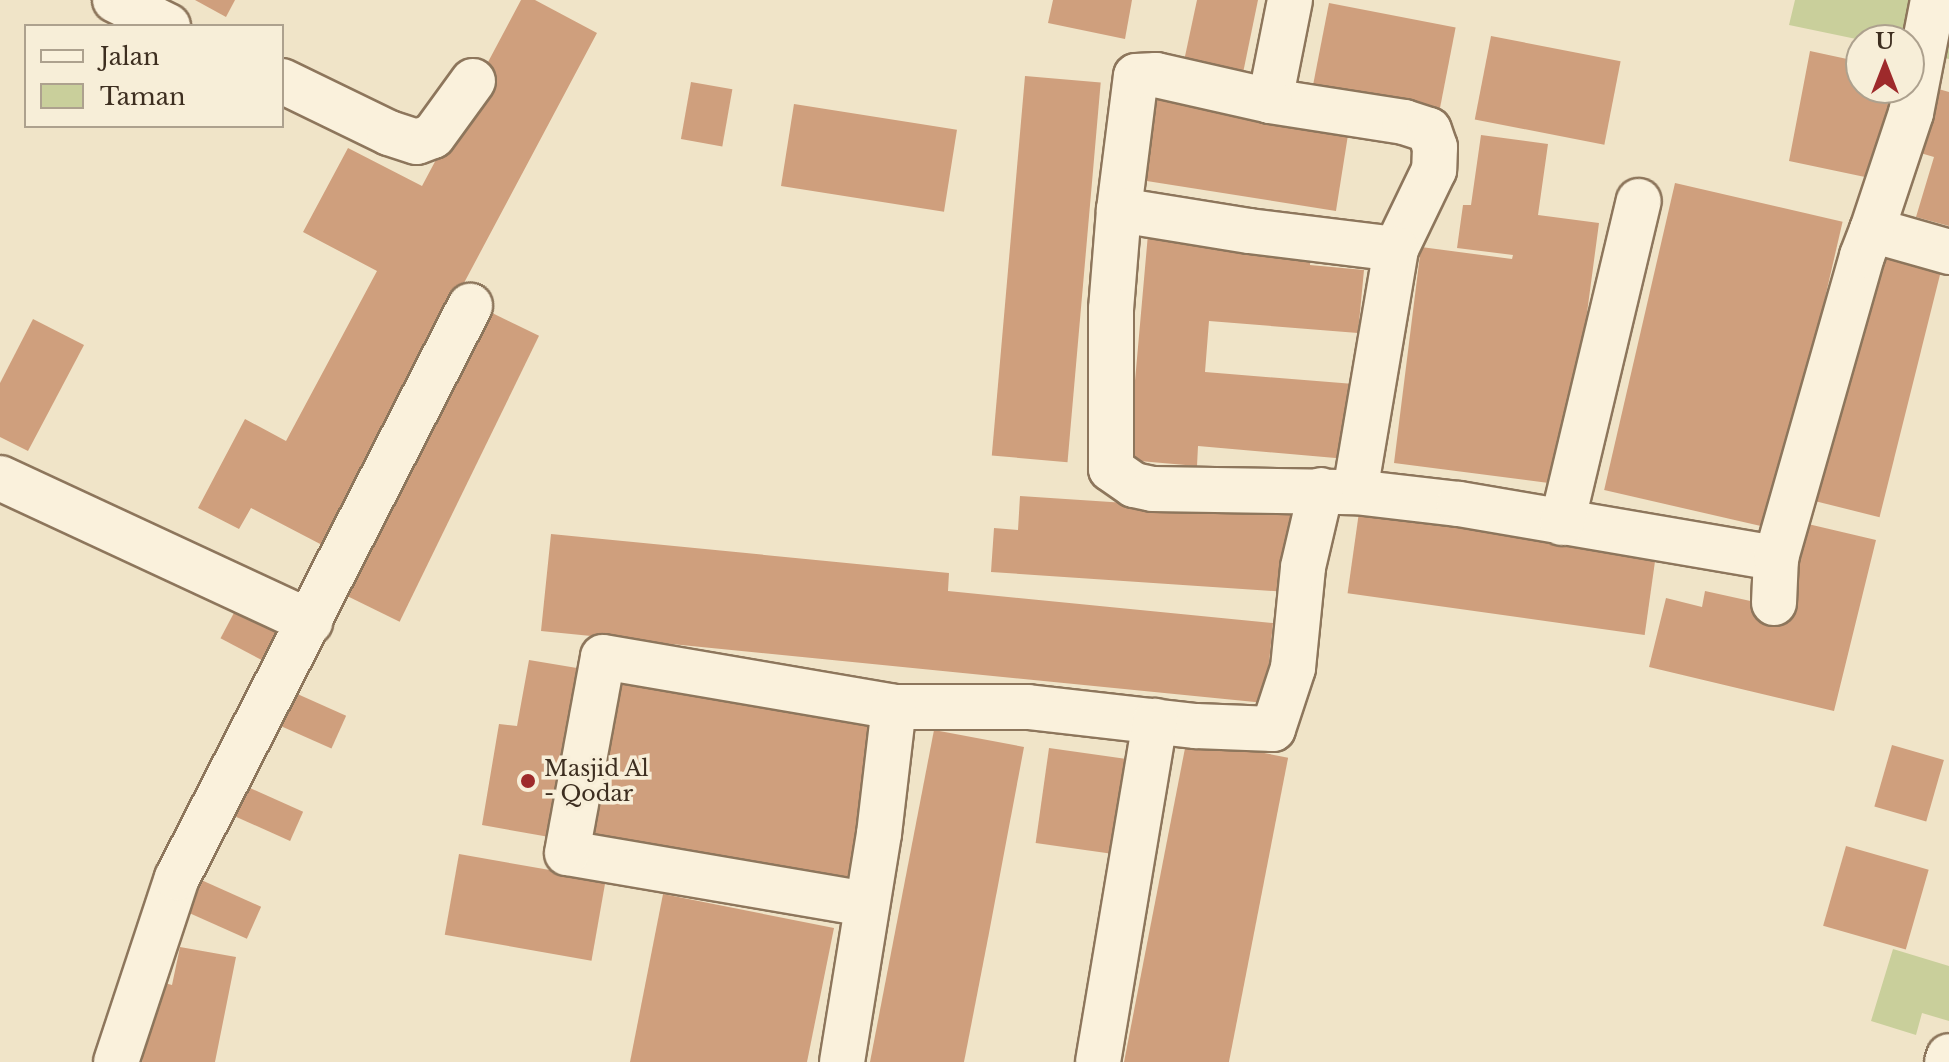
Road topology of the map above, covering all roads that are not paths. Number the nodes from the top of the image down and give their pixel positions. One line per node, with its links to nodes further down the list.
1 (115, 0): 4 (street)
2 (1290, 0): 7 (street)
3 (1933, 0): 10 (street)
4 (164, 24)
5 (473, 81): 6 (street)
6 (284, 82)
7 (1270, 101): 9 (street); 11 (street)
8 (1639, 201): 16 (street)
9 (1119, 210): 11 (street); 15 (street)
10 (1872, 230): 12 (street); 17 (street)
11 (1396, 249): 15 (street)
12 (1949, 252)
13 (470, 306): 19 (street)
14 (0, 478): 19 (street)
15 (1338, 491): 16 (street); 21 (street)
16 (1562, 523): 17 (street)
17 (1776, 558): 18 (street)
18 (1774, 603)
19 (310, 622): 24 (street)
20 (894, 707): 21 (street); 22 (street); 22 (street)
21 (1155, 721): 26 (street)
22 (866, 904): 25 (street)
23 (1949, 1056): 27 (street)
24 (116, 1062)
25 (842, 1062)
26 (1098, 1062)
27 (1947, 1062)

